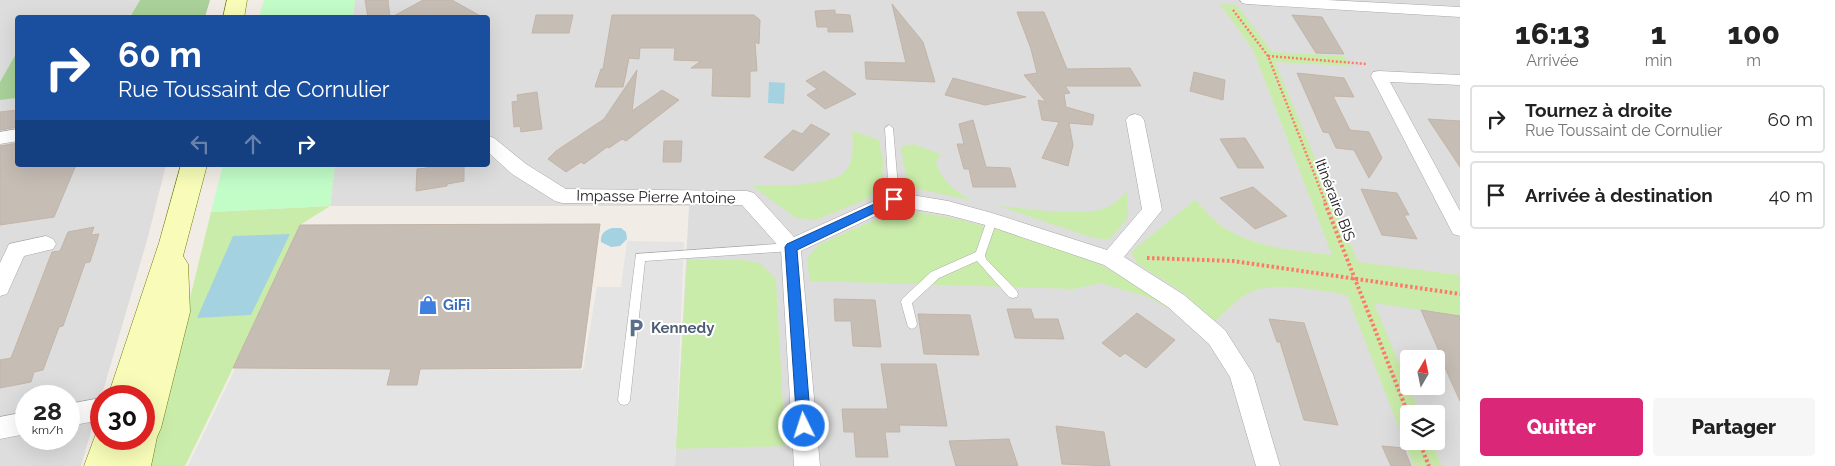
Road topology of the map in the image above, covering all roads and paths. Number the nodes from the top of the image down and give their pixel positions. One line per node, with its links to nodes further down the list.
1 (237, 0): 6 (main road)
2 (1246, 0): 3 (street)
3 (1276, 1): 5 (street)
4 (1231, 8): 7 (path, Itinéraire BIS)
5 (1460, 12)
6 (234, 15)
7 (1268, 56): 8 (path); 25 (path, Itinéraire BIS)
8 (1379, 76): 9 (street); 17 (street)
9 (1460, 80)
10 (1135, 120): 24 (street)
11 (890, 128): 16 (lane)
12 (15, 136): 13 (street)
13 (0, 138)
14 (490, 144): 22 (street, Impasse Pierre Antoine)
15 (193, 167): 20 (main road)
16 (894, 199): 18 (street); 22 (street)
17 (1453, 203): 19 (street)
18 (992, 220): 23 (lane); 24 (street)
19 (1460, 229)
20 (173, 243): 30 (main road); 31 (main road)
21 (46, 244): 26 (street)
22 (791, 247): 32 (lane); 43 (street)
23 (980, 255): 27 (lane); 29 (lane)
24 (1115, 255): 25 (path); 44 (street)
25 (1354, 279): 28 (path); 33 (path, Itinéraire BIS)
26 (0, 288)
27 (1014, 294)
28 (1460, 294)
29 (912, 324)
30 (128, 385)
31 (148, 385)
32 (624, 400)
33 (1405, 405)
34 (15, 425): 35 (street)
35 (0, 428)
36 (106, 450): 40 (main road)
37 (122, 450): 41 (main road)
38 (138, 450): 42 (main road)
39 (1423, 450): 45 (path)
40 (101, 466)
41 (118, 466)
42 (134, 466)
43 (807, 466)
44 (1268, 466)
45 (1429, 466)

